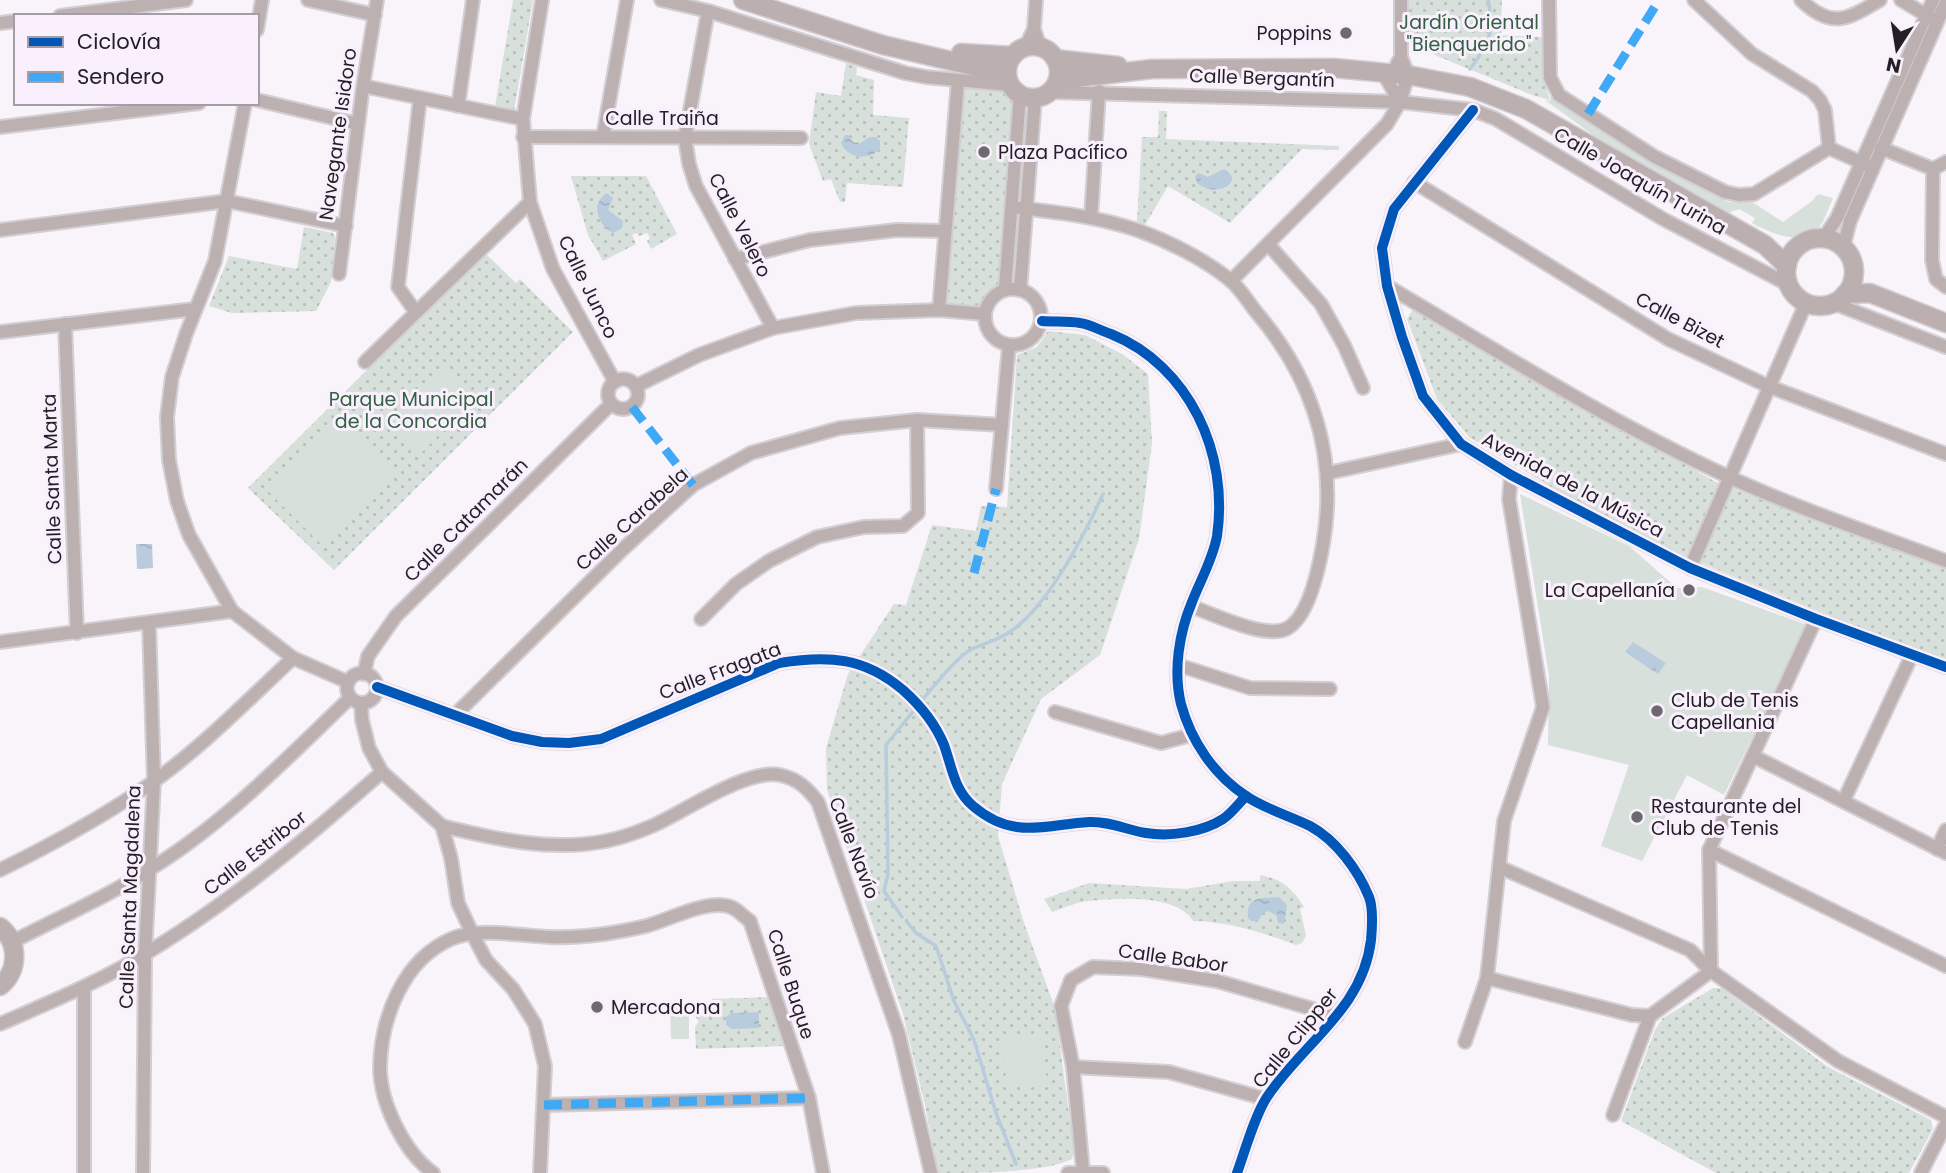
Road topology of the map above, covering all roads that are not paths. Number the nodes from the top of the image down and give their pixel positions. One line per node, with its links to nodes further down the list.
1 (186, 0): 21 (street)
2 (262, 0): 23 (street)
3 (308, 0): 22 (street)
4 (377, 0): 22 (street, Navegante Isidoro)
5 (473, 0): 38 (street)
6 (542, 0): 40 (street, Calle Junco)
7 (627, 0): 44 (street)
8 (662, 0): 20 (street, Calle Bergantín)
9 (743, 0): 31 (street)
10 (764, 0): 25 (street)
11 (1036, 0): 25 (street)
12 (1401, 0): 28 (street)
13 (1549, 0): 47 (street)
14 (1694, 0): 47 (street)
15 (1801, 0): 16 (street)
16 (1880, 0)
17 (1901, 0): 24 (street)
18 (1933, 0): 24 (street)
19 (1946, 2): 24 (street)
20 (708, 11): 29 (street, Calle Bergantín); 45 (street, Calle Velero)
21 (76, 14)
22 (375, 15): 30 (street, Navegante Isidoro)
23 (259, 18)
24 (1932, 18): 48 (street); 50 (street)
25 (1026, 50): 26 (street); 31 (street)
26 (1055, 59): 27 (street); 31 (street)
27 (1152, 69): 28 (street); 31 (street)
28 (1394, 74): 35 (street); 35 (street); 63 (street)
29 (958, 80): 31 (street, Calle Bergantín); 60 (street)
30 (363, 86): 33 (street); 41 (street, Navegante Isidoro)
31 (1030, 87): 32 (street, Calle Bergantín); 55 (street); 56 (street)
32 (1099, 92): 35 (street, Calle Bergantín); 57 (street)
33 (420, 98): 38 (street); 81 (street)
34 (259, 100): 41 (street)
35 (1400, 102): 39 (street, Calle Bergantín); 62 (street)
36 (182, 105): 42 (street)
37 (245, 105): 53 (street)
38 (458, 106): 40 (street)
39 (1472, 110): 52 (street, Avenida de la Música); 71 (street, Calle Joaquín Turina)
40 (523, 119): 43 (street, Calle Junco)
41 (358, 124): 58 (street, Navegante Isidoro)
42 (0, 127)
43 (523, 137): 44 (street, Calle Traiña); 54 (street, Calle Junco)
44 (603, 137): 45 (street, Calle Traiña)
45 (685, 138): 46 (street, Calle Traiña); 66 (street, Calle Velero)
46 (801, 138)
47 (1829, 148): 50 (street)
48 (1881, 148): 50 (street); 51 (street)
49 (1946, 162): 51 (street)
50 (1868, 165): 61 (street); 65 (street)
51 (1933, 169): 73 (street)
52 (1414, 182): 72 (street, Avenida de la Música); 93 (street, Calle Bizet)
53 (226, 201): 58 (street); 59 (street); 79 (street)
54 (530, 202): 81 (street); 91 (street, Calle Junco)
55 (1012, 207): 56 (street); 74 (street)
56 (1027, 209): 57 (street); 75 (street)
57 (1091, 217): 70 (street)
58 (346, 226): 69 (street, Navegante Isidoro)
59 (0, 230)
60 (945, 231): 66 (street); 80 (street)
61 (1823, 239): 64 (street); 65 (street)
62 (1268, 244): 70 (street); 94 (street)
63 (1765, 245): 64 (street); 67 (street)
64 (1798, 247): 67 (street)
65 (1843, 248): 68 (street)
66 (735, 259): 86 (street, Calle Velero)
67 (1787, 266): 71 (street)
68 (1854, 270): 76 (street); 77 (street)
69 (339, 274)
70 (1231, 281): 100 (street)
71 (1789, 285): 78 (street)
72 (1387, 286): 98 (street, Avenida de la Música); 102 (street)
73 (1946, 287)
74 (1005, 289): 75 (street); 82 (street)
75 (1020, 290): 83 (street)
76 (1870, 293): 77 (street); 84 (street)
77 (1839, 299): 78 (street); 89 (street)
78 (1806, 303): 93 (street)
79 (195, 309): 85 (street); 107 (street)
80 (939, 310): 82 (street); 86 (street)
81 (415, 311): 90 (street)
82 (985, 314): 88 (street)
83 (1042, 321): 88 (street); 106 (street, Calle Clipper)
84 (1946, 323)
85 (65, 324): 87 (street); 111 (street, Calle Santa Marta)
86 (773, 328): 92 (street)
87 (0, 332)
88 (1009, 346): 97 (street)
89 (1946, 347)
90 (365, 362)
91 (615, 382): 92 (street); 95 (street)
92 (636, 386): 95 (street)
93 (1768, 386): 99 (street, Calle Bizet); 102 (street)
94 (1363, 388)
95 (611, 404): 117 (street, Calle Catamarán)
96 (917, 420): 97 (street, Calle Carabela); 108 (street); 123 (street, Calle Carabela)
97 (1002, 425): 103 (street)
98 (1461, 444): 100 (street); 101 (street, Avenida de la Música)
99 (1946, 454)
100 (1328, 473): 106 (street)
101 (1511, 475): 105 (street, Avenida de la Música); 134 (street)
102 (1729, 477): 104 (street); 105 (street)
103 (996, 489)
104 (1946, 561)
105 (1690, 568): 109 (street, Avenida de la Música)
106 (1190, 606): 115 (street, Calle Clipper)
107 (232, 611): 110 (street); 114 (street)
108 (701, 619)
109 (1816, 620): 113 (street, Avenida de la Música); 125 (street)
110 (149, 623): 111 (street); 127 (street, Calle Santa Magdalena)
111 (77, 633): 112 (street)
112 (0, 642)
113 (1912, 655): 116 (street, Avenida de la Música); 129 (street)
114 (293, 657): 118 (street); 127 (street)
115 (1178, 665): 120 (street); 124 (street, Calle Clipper)
116 (1946, 667)
117 (364, 674): 118 (street); 119 (street)
118 (348, 682): 121 (street)
119 (377, 687): 121 (street); 123 (street, Calle Fragata)
120 (1331, 689)
121 (356, 700): 126 (street); 135 (street)
122 (1055, 712): 124 (street)
123 (455, 715): 128 (street, Calle Fragata)
124 (1191, 735): 128 (street, Calle Clipper)
125 (1753, 757): 129 (street); 132 (street)
126 (382, 772): 130 (street); 140 (street, Calle Estribor)
127 (154, 781): 135 (street, Calle Santa Magdalena); 136 (street)
128 (1246, 796): 146 (street, Calle Clipper)
129 (1844, 800): 133 (street)
130 (442, 826): 138 (street); 163 (street, Calle Navío)
131 (1946, 830): 133 (street)
132 (1709, 850): 141 (street); 142 (street)
133 (1942, 851)
134 (1499, 867): 142 (street); 143 (street)
135 (150, 869): 139 (street); 140 (street, Calle Santa Magdalena)
136 (0, 870)
137 (0, 927): 139 (street)
138 (473, 935): 151 (street, Calle Buque); 153 (street); 160 (street, Calle Buque)
139 (12, 942): 144 (street)
140 (145, 954): 145 (street, Calle Estribor); 159 (street, Calle Santa Magdalena)
141 (1946, 966)
142 (1711, 971): 147 (street); 155 (street)
143 (1487, 978): 147 (street); 149 (street)
144 (0, 986)
145 (84, 987): 148 (street, Calle Estribor); 158 (street)
146 (1337, 1016): 150 (street, Calle Babor); 152 (street, Calle Clipper)
147 (1650, 1016): 154 (street)
148 (0, 1024)
149 (1465, 1042)
150 (1073, 1067): 152 (street); 157 (street, Calle Babor)
151 (809, 1098): 153 (street); 162 (street, Calle Buque)
152 (1266, 1099): 166 (street, Calle Clipper)
153 (544, 1105): 161 (street)
154 (1613, 1115)
155 (1946, 1117)
156 (1946, 1124): 167 (street)
157 (1083, 1171): 164 (street); 165 (street)
158 (84, 1173)
159 (143, 1173)
160 (433, 1173)
161 (540, 1173)
162 (822, 1173)
163 (930, 1173)
164 (1068, 1173)
165 (1103, 1173)
166 (1237, 1173)
167 (1920, 1173)

